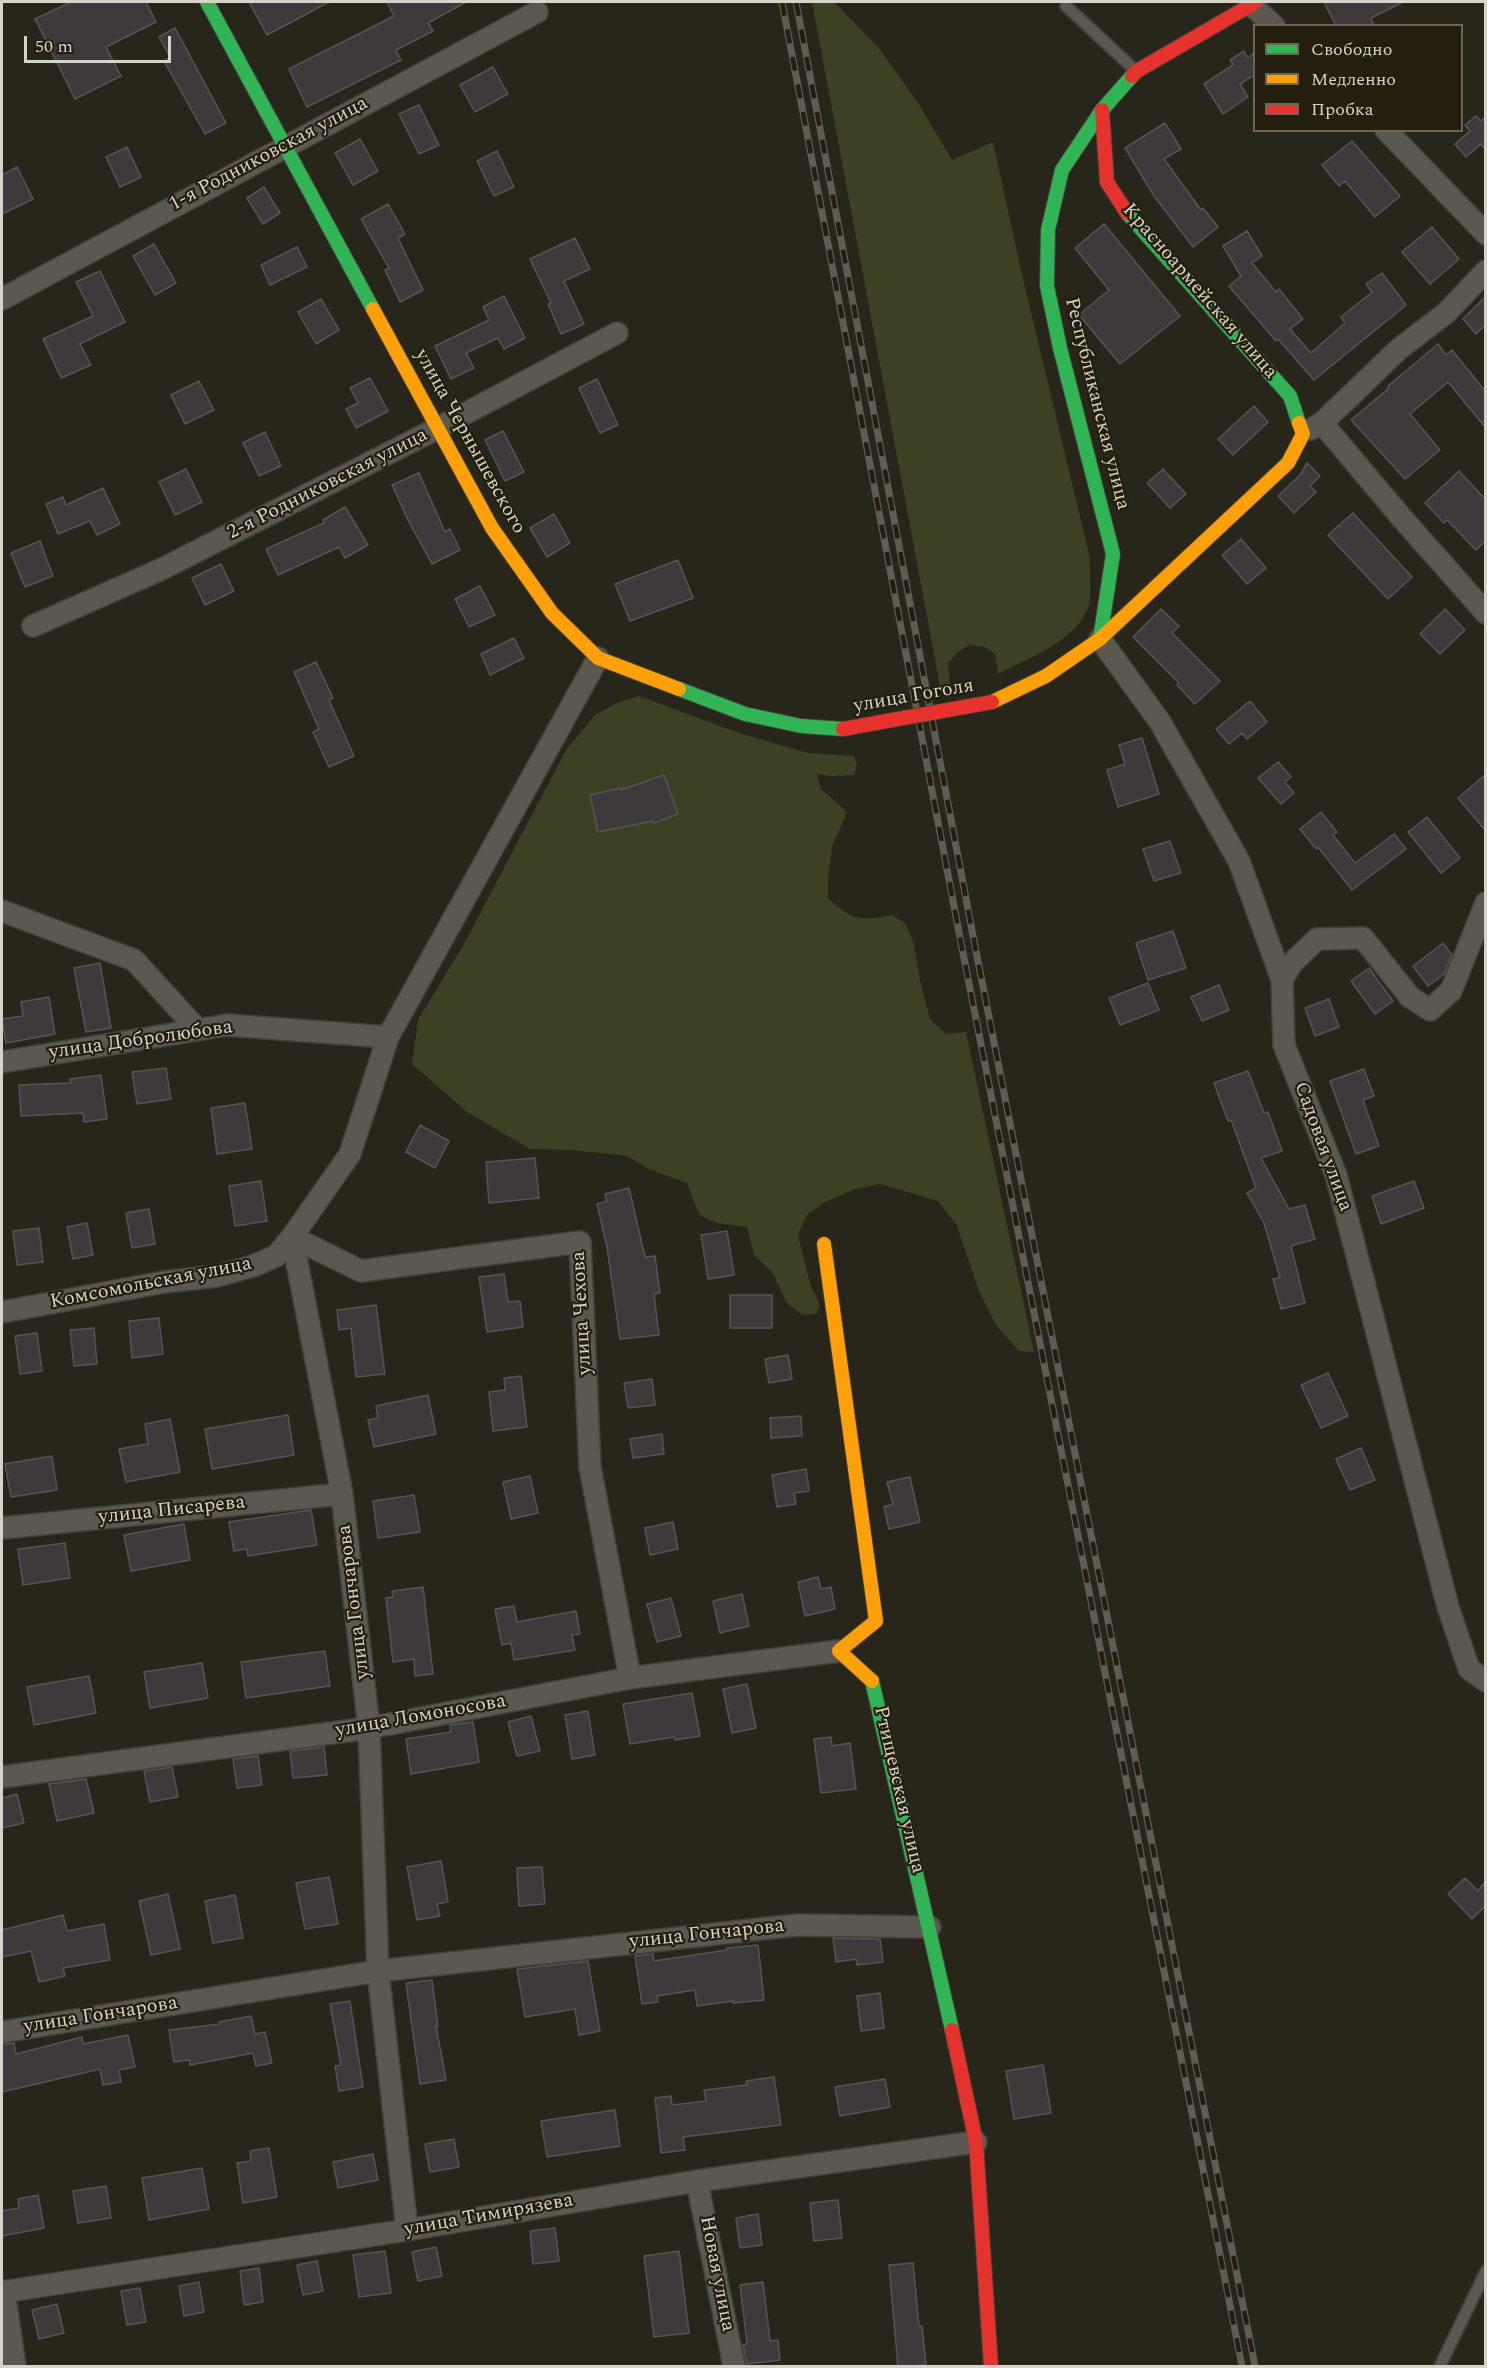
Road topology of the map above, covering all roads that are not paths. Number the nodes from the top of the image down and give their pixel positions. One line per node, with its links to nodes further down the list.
1 (207, 2): 9 (street, улица Чернышевского)
2 (1252, 2): 5 (street); 6 (street, Республиканская улица)
3 (1066, 6): 6 (lane)
4 (537, 12): 9 (street, 1-я Родниковская улица)
5 (1272, 24)
6 (1137, 71): 7 (street, Республиканская улица)
7 (1102, 111): 16 (street, Красноармейская улица); 19 (street, Республиканская улица)
8 (1388, 132): 10 (street)
9 (287, 146): 12 (street, 1-я Родниковская улица); 15 (street, улица Чернышевского)
10 (1485, 234)
11 (1485, 271): 14 (street)
12 (2, 299)
13 (617, 333): 15 (street, 2-я Родниковская улица)
14 (1322, 423): 16 (street); 17 (street)
15 (438, 428): 18 (street, 2-я Родниковская улица); 20 (street, улица Чернышевского)
16 (1303, 434): 19 (street)
17 (1485, 613)
18 (33, 626)
19 (1100, 639): 21 (street, улица Гоголя, bridge); 24 (street, Садовая улица)
20 (598, 658): 21 (street, улица Чернышевского); 26 (street, Комсомольская улица)
21 (843, 729)
22 (1485, 903): 24 (street)
23 (2, 911): 25 (street)
24 (1282, 980): 35 (street, Садовая улица)
25 (198, 1029): 26 (street, улица Добролюбова); 27 (street, улица Добролюбова)
26 (388, 1037): 28 (street, Комсомольская улица)
27 (2, 1062)
28 (292, 1237): 30 (street, Комсомольская улица); 31 (street, улица Гончарова); 34 (street, улица Чехова)
29 (824, 1244): 33 (street)
30 (2, 1312)
31 (342, 1494): 32 (street, улица Писарева); 36 (street, улица Гончарова)
32 (2, 1528)
33 (839, 1651): 34 (street, улица Ломоносова); 38 (street, Ртищевская улица)
34 (630, 1678): 36 (street, улица Ломоносова)
35 (1485, 1681)
36 (369, 1728): 37 (street, улица Ломоносова); 39 (street, улица Гончарова)
37 (2, 1777)
38 (930, 1927): 39 (street, улица Гончарова); 41 (street, Ртищевская улица)
39 (378, 1971): 40 (street, улица Гончарова); 43 (street, улица Гончарова)
40 (2, 2032)
41 (976, 2142): 42 (street, улица Тимирязева); 46 (street, Ртищевская улица)
42 (698, 2181): 43 (street, улица Тимирязева); 48 (street, Новая улица)
43 (408, 2230): 45 (street, улица Тимирязева)
44 (1485, 2271): 49 (lane)
45 (3, 2291): 47 (street)
46 (988, 2366)
47 (15, 2367)
48 (734, 2367)
49 (1440, 2367)

